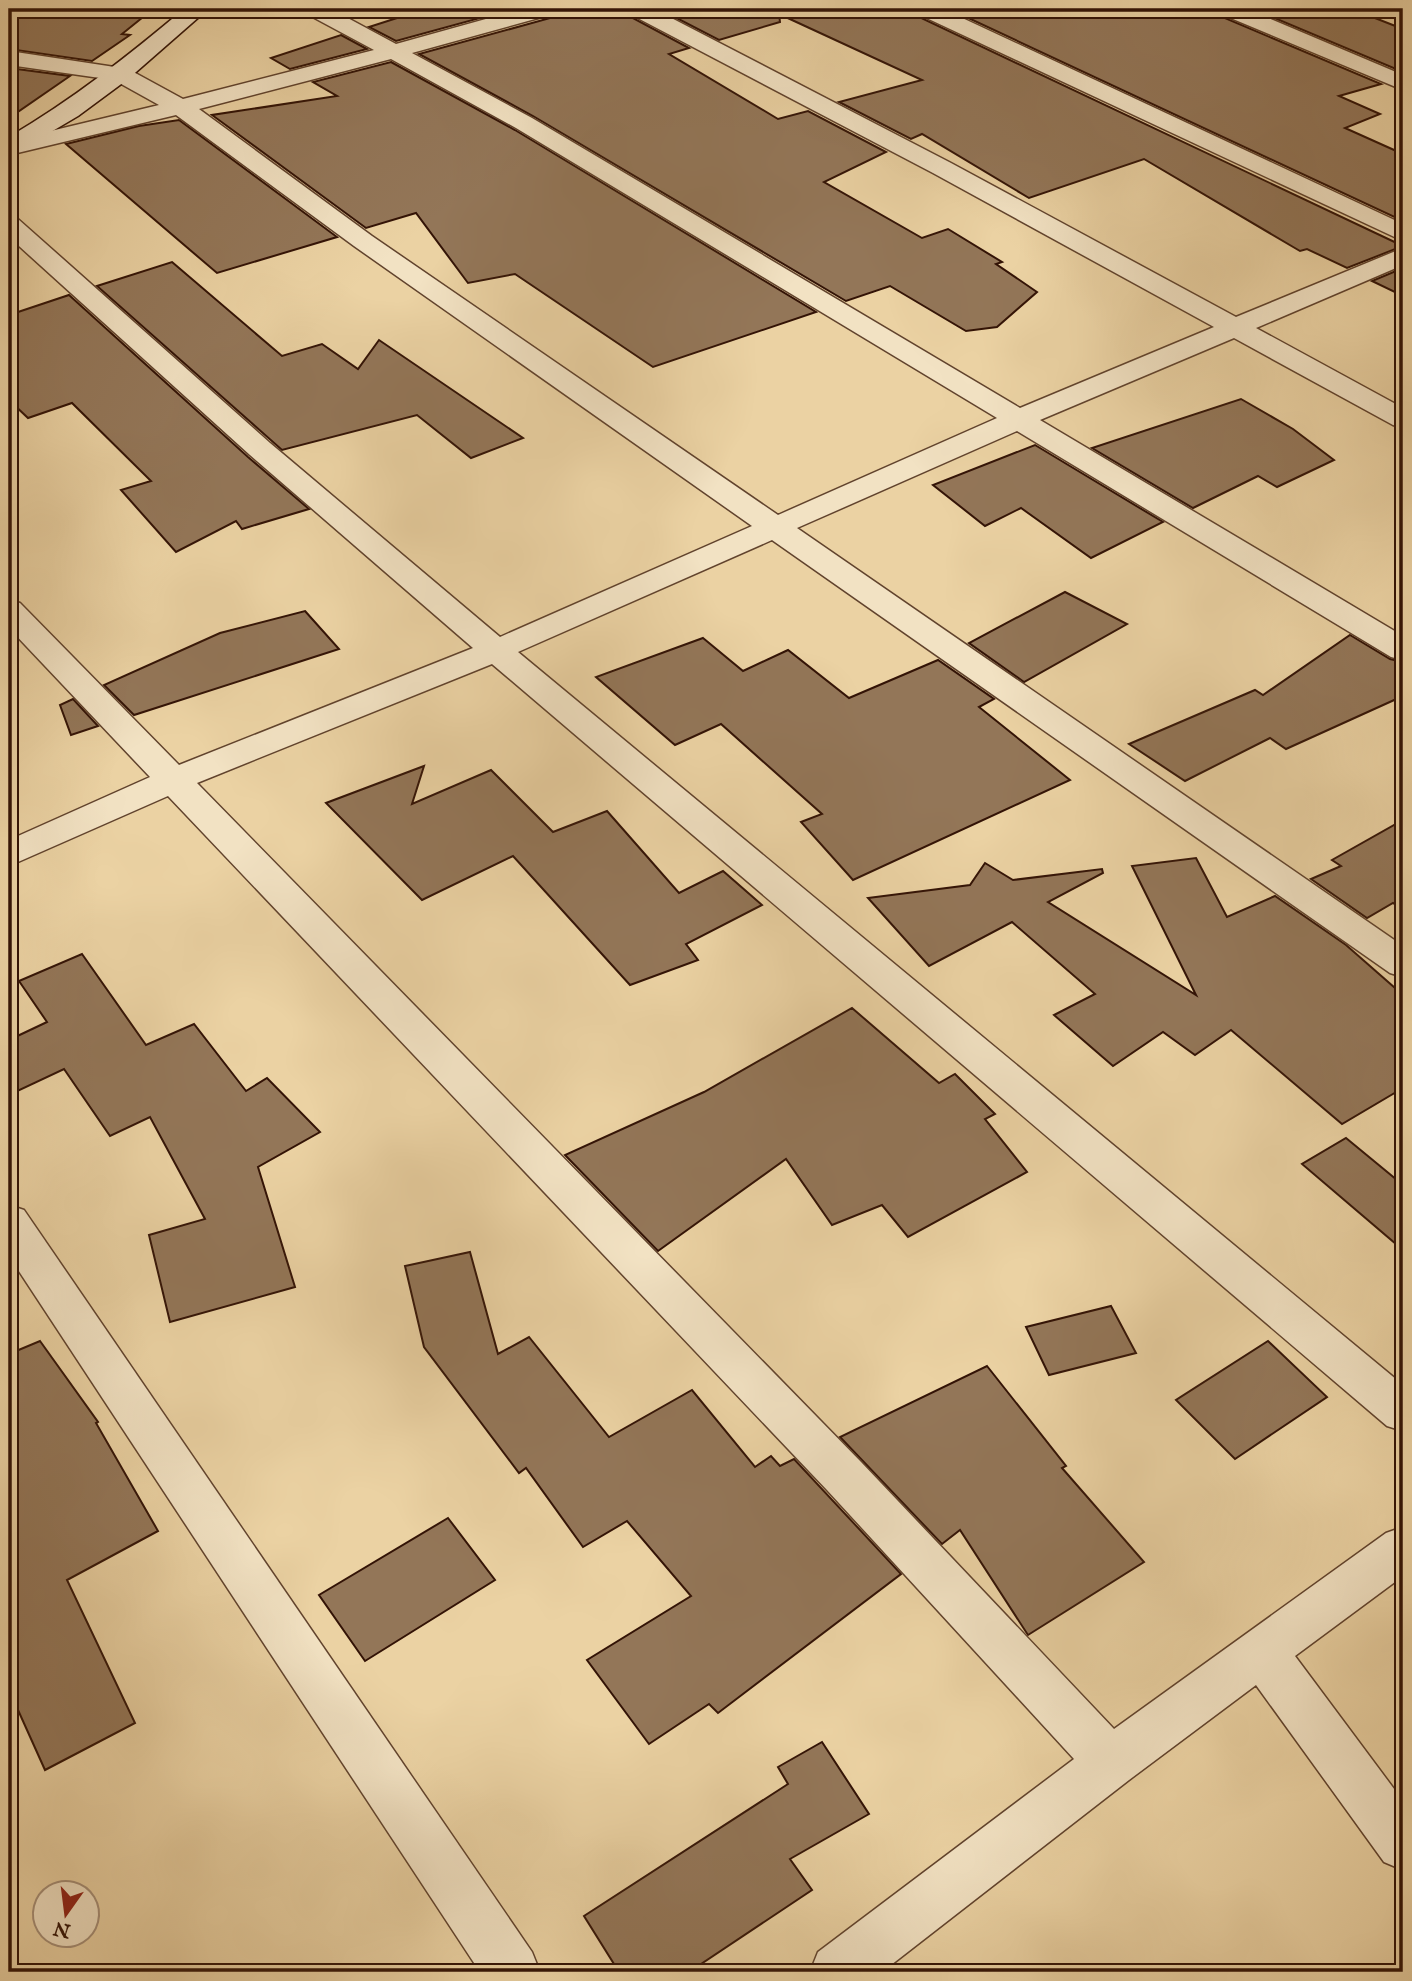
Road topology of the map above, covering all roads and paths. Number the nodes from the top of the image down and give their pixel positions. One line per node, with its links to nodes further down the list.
1 (197, 9): 9 (street)
2 (315, 9): 7 (street)
3 (545, 9): 7 (street)
4 (638, 9): 16 (street)
5 (926, 9): 14 (street)
6 (1229, 9): 10 (street)
7 (394, 53): 11 (street); 18 (street)
8 (9, 58): 9 (street)
9 (120, 74): 11 (street); 12 (street)
10 (1403, 83)
11 (182, 108): 12 (street); 19 (street)
12 (9, 147)
13 (9, 224): 21 (street)
14 (1403, 233)
15 (1403, 256): 16 (street)
16 (1236, 326): 17 (street); 18 (street)
17 (1403, 419)
18 (1017, 421): 19 (street); 22 (street)
19 (775, 526): 21 (street); 25 (street)
20 (9, 610): 23 (street)
21 (497, 650): 23 (street); 27 (street)
22 (1403, 650)
23 (173, 780): 24 (street); 30 (street)
24 (9, 854)
25 (1403, 964)
26 (9, 1222): 32 (street)
27 (1403, 1412)
28 (1403, 1548): 29 (street)
29 (1262, 1652): 30 (street); 31 (street)
30 (1111, 1762): 33 (street)
31 (1403, 1844)
32 (512, 1972)
33 (838, 1972)

